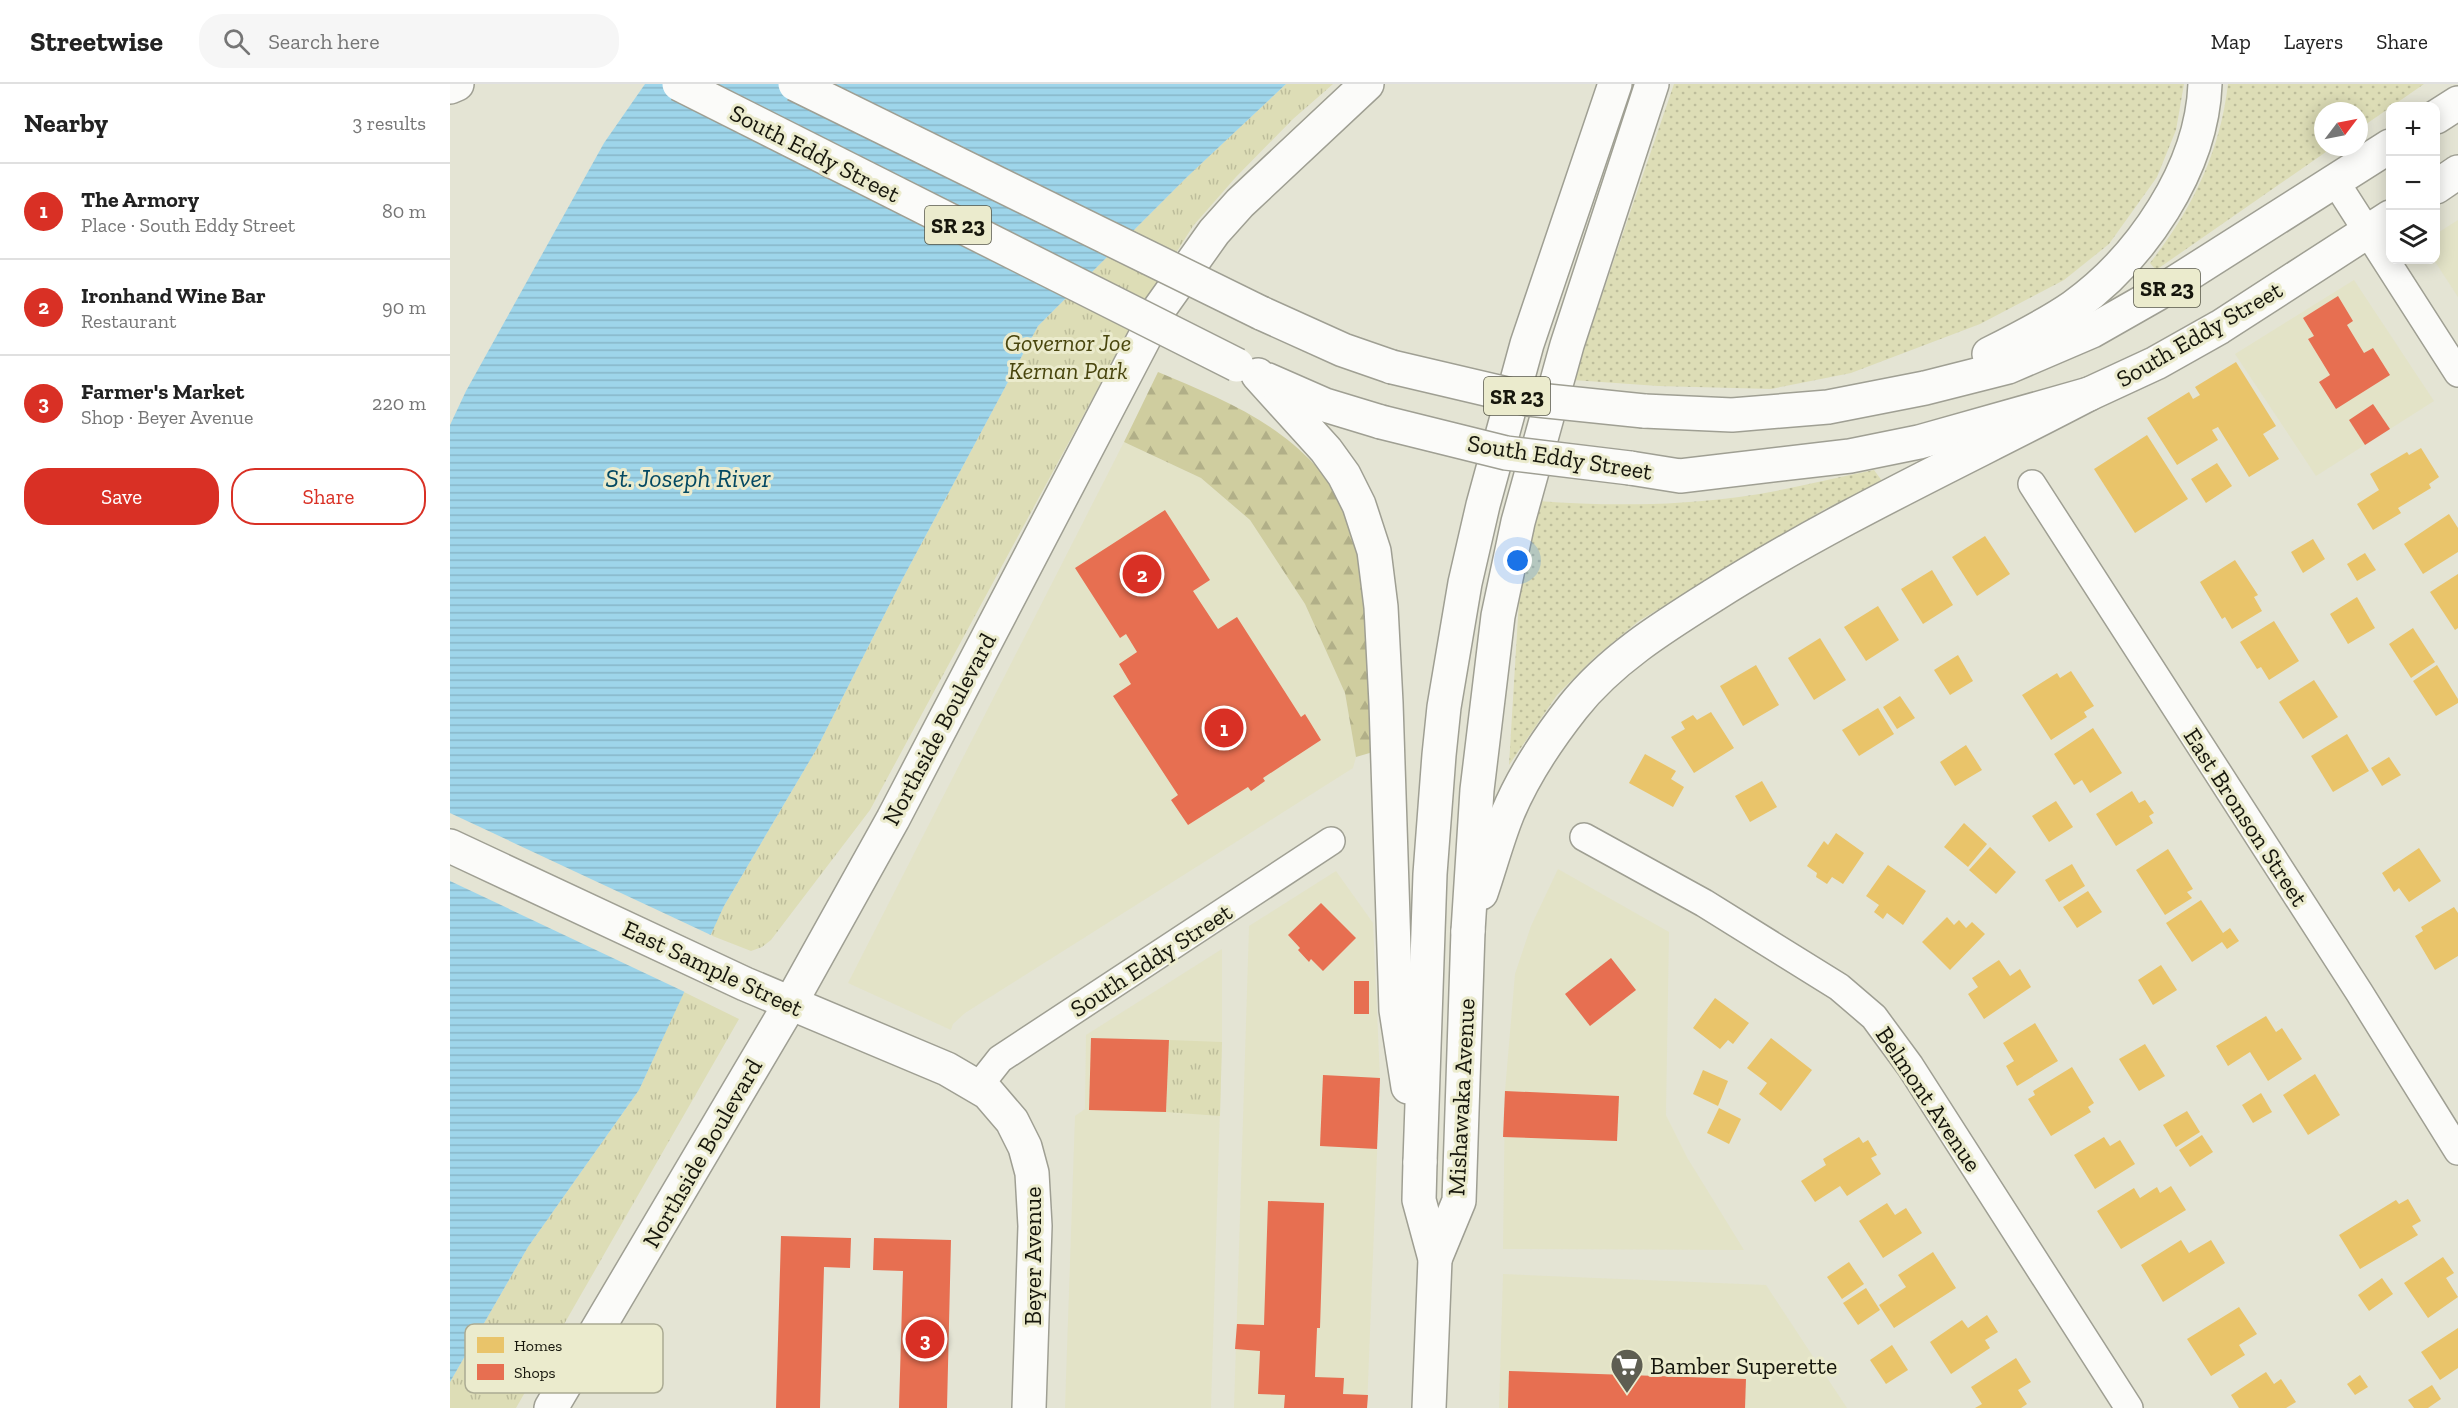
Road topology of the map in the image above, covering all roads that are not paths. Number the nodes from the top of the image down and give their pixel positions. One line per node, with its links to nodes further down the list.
1 (457, 84): 8 (main road)
2 (679, 84): 16 (main road, South Eddy Street / SR 23, bridge)
3 (795, 84): 18 (main road, SR 23, bridge)
4 (1367, 84): 25 (main road, Northside Boulevard)
5 (1616, 84): 28 (main road)
6 (1652, 84): 24 (main road, Mishawaka Avenue)
7 (2205, 84): 18 (main road)
8 (450, 87)
9 (2458, 102): 10 (main road)
10 (2440, 114)
11 (2386, 149): 13 (main road, SR 23)
12 (2458, 172): 14 (main road)
13 (2335, 181): 15 (street); 18 (main road, SR 23)
14 (2440, 184)
15 (2379, 225): 17 (street); 19 (main road, South Eddy Street / SR 23)
16 (1247, 370): 19 (main road, South Eddy Street / SR 23, bridge); 28 (main road)
17 (2458, 373)
18 (1925, 388)
19 (2089, 394): 24 (main road)
20 (2032, 484): 27 (street, East Bronson Street)
21 (1584, 837): 35 (street, Belmont Avenue)
22 (1331, 842): 26 (street, South Eddy Street)
23 (450, 846): 25 (main road, East Sample Street)
24 (1468, 931): 29 (main road, Mishawaka Avenue)
25 (790, 1004): 26 (main road, East Sample Street); 30 (main road, Northside Boulevard)
26 (978, 1087): 33 (main road, Beyer Avenue)
27 (2458, 1151)
28 (1420, 1162): 29 (main road, Mishawaka Avenue)
29 (1435, 1258): 34 (main road, Mishawaka Avenue)
30 (601, 1324)
31 (560, 1393): 32 (main road, Northside Boulevard)
32 (551, 1408)
33 (1029, 1408)
34 (1429, 1408)
35 (2129, 1408)

